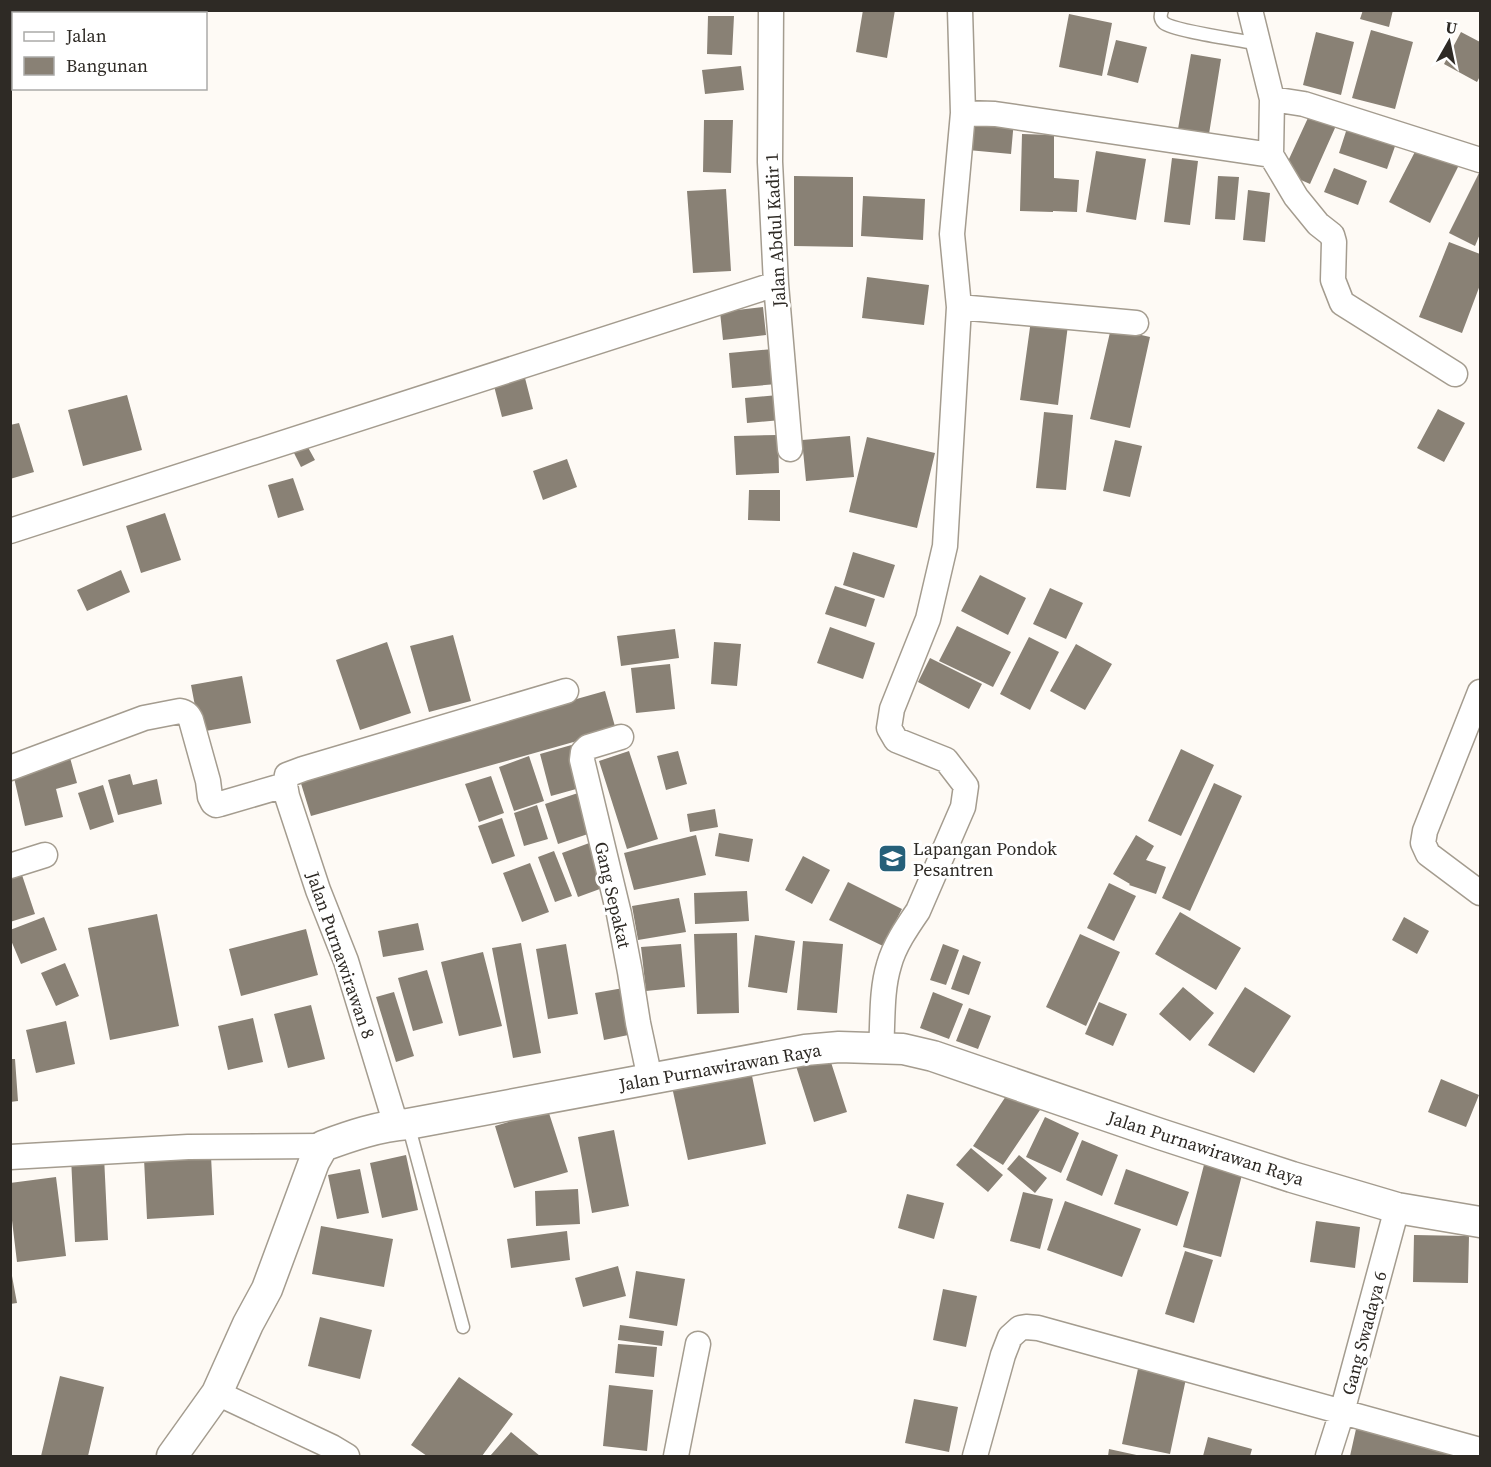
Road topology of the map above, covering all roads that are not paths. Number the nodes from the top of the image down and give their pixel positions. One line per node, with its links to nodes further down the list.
1 (771, 10): 10 (street, Jalan Abdul Kadir 1)
2 (960, 10): 7 (street)
3 (1162, 10): 5 (lane)
4 (1250, 10): 5 (street)
5 (1258, 44): 6 (street)
6 (1272, 99): 8 (street); 9 (street)
7 (963, 113): 8 (street); 11 (street)
8 (1271, 154): 13 (street)
9 (1478, 154)
10 (776, 284): 14 (street, Jalan Abdul Kadir 1); 15 (street)
11 (959, 307): 12 (street); 24 (street)
12 (1136, 323)
13 (1455, 374)
14 (790, 449)
15 (10, 531)
16 (566, 691): 20 (street)
17 (1480, 692): 23 (street)
18 (621, 736): 25 (street, Gang Sepakat)
19 (10, 768): 20 (street)
20 (285, 785): 26 (street, Jalan Purnawirawan 8)
21 (45, 855): 22 (street)
22 (10, 866)
23 (1480, 893)
24 (881, 1049): 25 (street, Jalan Purnawirawan Raya); 29 (street, Jalan Purnawirawan Raya)
25 (650, 1079): 26 (street, Jalan Purnawirawan Raya)
26 (402, 1125): 27 (street, Jalan Purnawirawan Raya); 31 (lane)
27 (323, 1146): 28 (street); 33 (street)
28 (10, 1157)
29 (1396, 1208): 30 (street, Jalan Purnawirawan Raya); 34 (street, Gang Swadaya 6)
30 (1480, 1222)
31 (463, 1327)
32 (698, 1344): 38 (street)
33 (217, 1393): 36 (street); 37 (street)
34 (1342, 1412): 35 (street); 39 (street); 40 (street, Gang Swadaya 6)
35 (1480, 1450)
36 (172, 1456)
37 (346, 1456)
38 (676, 1456)
39 (975, 1456)
40 (1328, 1456)

